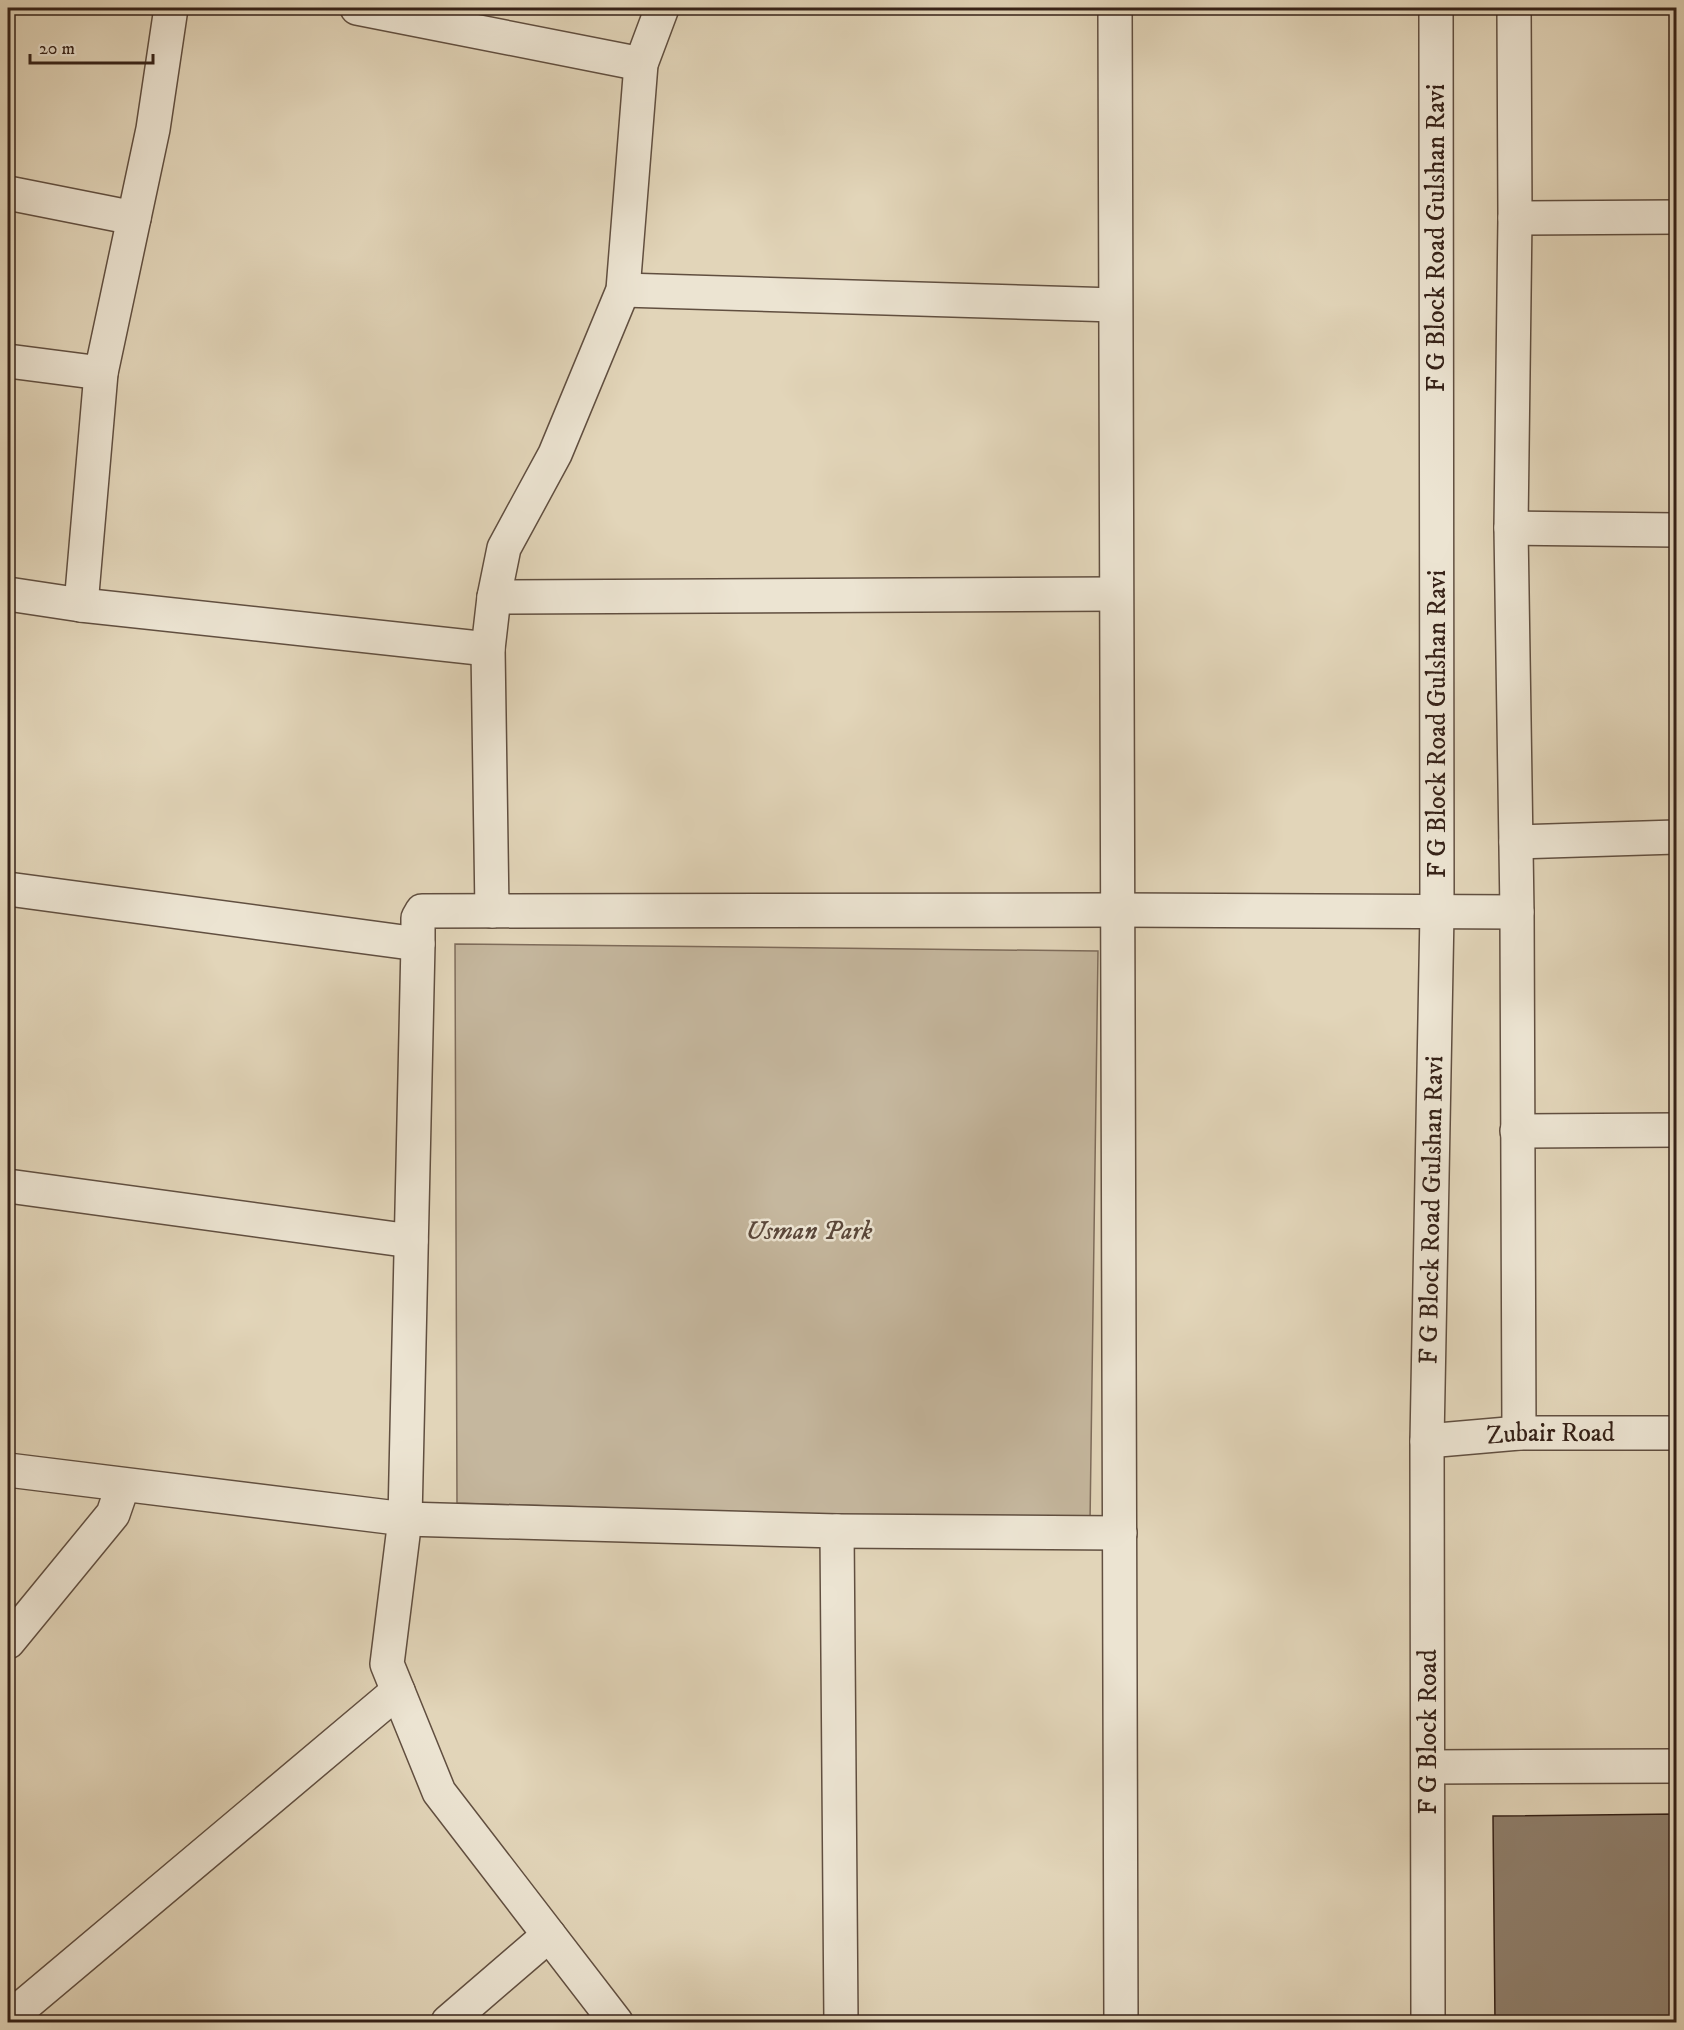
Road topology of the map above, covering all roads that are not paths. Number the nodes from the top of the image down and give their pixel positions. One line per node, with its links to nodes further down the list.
1 (171, 8): 10 (street)
2 (357, 8): 7 (street)
3 (662, 8): 7 (street)
4 (1115, 8): 13 (street)
5 (1436, 8): 29 (street, F G Block Road Gulshan Ravi)
6 (1514, 8): 11 (street)
7 (641, 64): 12 (street)
8 (8, 193): 10 (street)
9 (1677, 217): 11 (street)
10 (134, 218): 15 (street)
11 (1515, 218): 16 (street)
12 (624, 290): 13 (street); 20 (street)
13 (1115, 305): 19 (street)
14 (8, 361): 15 (street)
15 (101, 373): 21 (street)
16 (1511, 528): 17 (street); 24 (street)
17 (1677, 530)
18 (8, 594): 21 (street)
19 (1116, 594): 20 (street); 26 (street)
20 (494, 597): 22 (street)
21 (81, 605): 22 (street)
22 (488, 649): 27 (street)
23 (1677, 837): 24 (street)
24 (1516, 842): 28 (street)
25 (8, 889): 30 (street)
26 (1116, 910): 27 (street); 29 (street); 42 (street)
27 (492, 911): 30 (street)
28 (1517, 912): 29 (street); 32 (street)
29 (1437, 913): 37 (street, F G Block Road Gulshan Ravi)
30 (417, 944): 34 (street)
31 (1677, 1130): 32 (street)
32 (1517, 1131): 35 (street)
33 (8, 1186): 34 (street)
34 (411, 1241): 40 (street)
35 (1519, 1433): 36 (street, Zubair Road); 37 (street, Zubair Road)
36 (1677, 1433)
37 (1427, 1441): 46 (street, F G Block Road)
38 (8, 1470): 39 (street)
39 (123, 1485): 40 (street); 43 (street)
40 (405, 1519): 41 (street); 44 (street)
41 (837, 1531): 42 (street); 51 (street)
42 (1120, 1533): 52 (street)
43 (8, 1642)
44 (398, 1691): 47 (street); 48 (street)
45 (1677, 1766): 46 (street)
46 (1428, 1767): 53 (street, F G Block Road)
47 (549, 1935): 49 (street); 50 (street)
48 (8, 2019)
49 (448, 2022)
50 (616, 2022)
51 (841, 2022)
52 (1121, 2022)
53 (1428, 2022)

